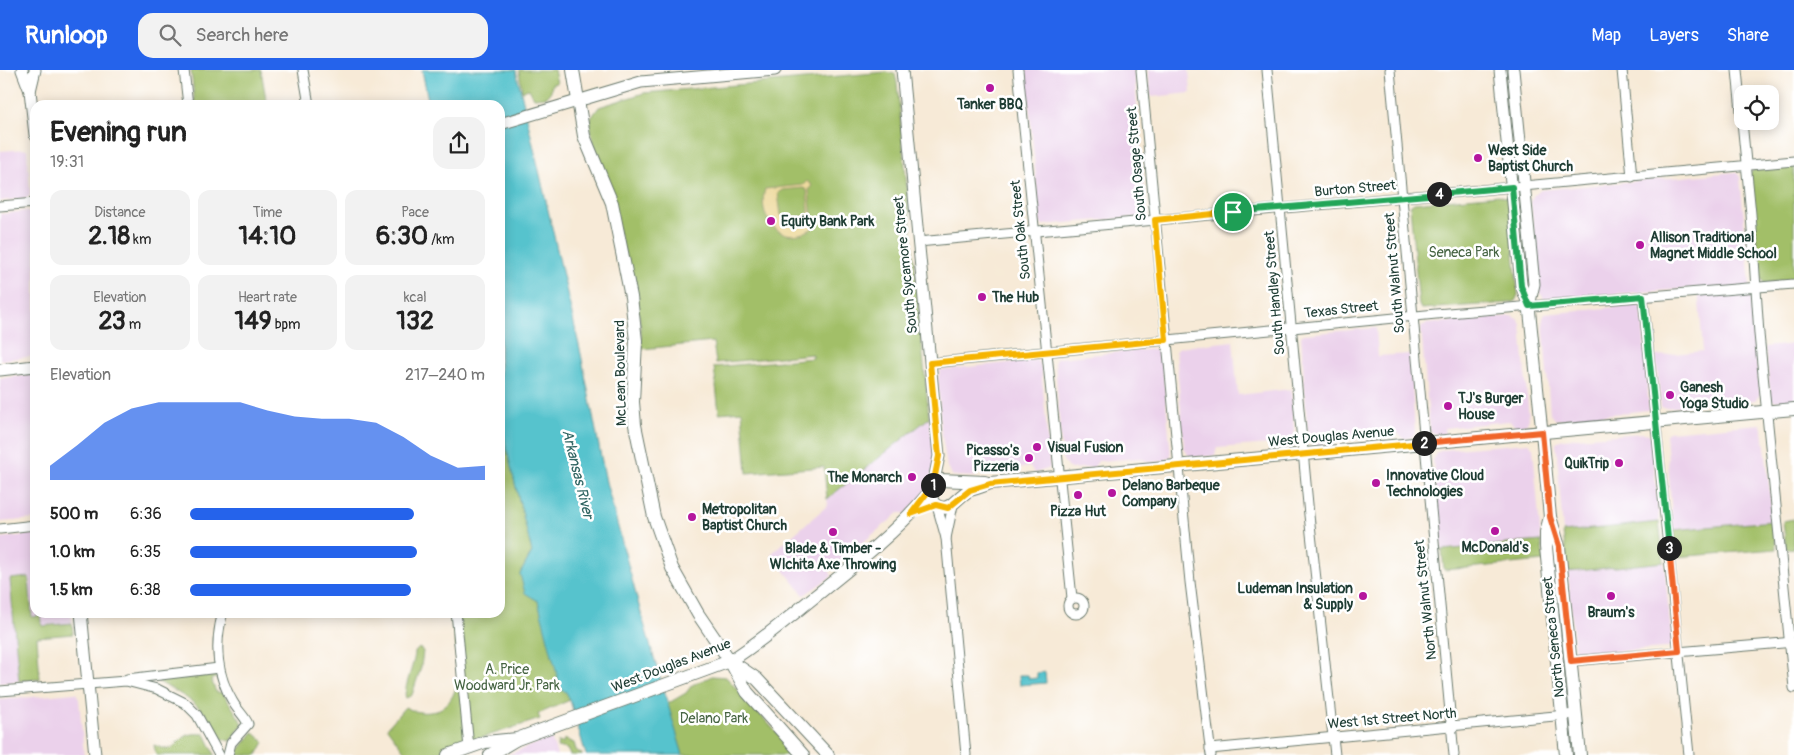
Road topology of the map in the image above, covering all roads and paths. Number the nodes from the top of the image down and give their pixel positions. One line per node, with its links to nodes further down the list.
1 (22, 70): 17 (street)
2 (35, 70): 17 (street)
3 (184, 70): 19 (street)
4 (302, 70): 20 (street)
5 (566, 70): 21 (main road)
6 (573, 70): 21 (main road)
7 (775, 70): 21 (street)
8 (902, 70): 34 (street, South Sycamore Street)
9 (1018, 70): 33 (street, South Oak Street)
10 (1140, 70): 32 (street, South Osage Street)
11 (1267, 70): 31 (street, South Handley Street)
12 (1390, 70): 28 (street, South Walnut Street)
13 (1500, 70): 27 (street)
14 (1514, 70): 26 (street)
15 (1622, 70): 25 (street)
16 (1737, 70): 24 (street)
17 (30, 92): 18 (street)
18 (31, 100)
19 (187, 100)
20 (308, 100)
21 (577, 100): 22 (street); 71 (main road, McLean Boulevard)
22 (505, 122)
23 (1794, 161): 24 (street, Burton Street)
24 (1746, 166): 25 (street, Burton Street); 36 (street)
25 (1632, 177): 26 (street, Burton Street)
26 (1525, 186): 27 (street, Burton Street); 38 (street)
27 (1512, 187): 28 (street, Burton Street); 38 (street)
28 (1401, 197): 31 (street, Burton Street); 39 (street, South Walnut Street)
29 (30, 203): 30 (street)
30 (0, 206)
31 (1280, 208): 32 (street, Burton Street); 40 (street, South Handley Street)
32 (1155, 220): 33 (street, Burton Street); 41 (street, South Osage Street)
33 (1033, 231): 34 (street, Burton Street); 42 (street, South Oak Street)
34 (918, 242): 43 (street, South Sycamore Street)
35 (1794, 284): 36 (street, Texas Street)
36 (1755, 287): 37 (street, Texas Street); 47 (street)
37 (1643, 296): 38 (street, Texas Street); 48 (street)
38 (1529, 306): 39 (street, Texas Street); 49 (street)
39 (1412, 316): 40 (street, Texas Street); 50 (street, South Walnut Street)
40 (1291, 328): 41 (street, Texas Street); 51 (street, South Handley Street)
41 (1166, 340): 42 (street, Texas Street); 53 (street, South Osage Street)
42 (1046, 352): 43 (street, Texas Street); 54 (street, South Oak Street)
43 (930, 363): 52 (street, South Sycamore Street)
44 (30, 367): 45 (street)
45 (0, 370)
46 (1794, 409): 47 (main road, West Douglas Avenue)
47 (1766, 412): 48 (main road, West Douglas Avenue); 69 (street)
48 (1656, 422): 49 (main road, West Douglas Avenue); 70 (street)
49 (1542, 432): 50 (main road, West Douglas Avenue); 61 (main road, North Seneca Street)
50 (1424, 443): 51 (main road, West Douglas Avenue); 80 (street, North Walnut Street)
51 (1303, 454): 53 (main road, West Douglas Avenue); 82 (street, South Handley Street)
52 (939, 456): 55 (street, South Sycamore Street); 57 (street, South Sycamore Street)
53 (1179, 465): 54 (main road, West Douglas Avenue); 86 (street, South Osage Street)
54 (1059, 476): 56 (main road, West Douglas Avenue); 65 (street, South Oak Street)
55 (950, 481): 56 (main road, West Douglas Avenue); 57 (main road, West Douglas Avenue); 58 (main road)
56 (990, 484): 58 (main road, West Douglas Avenue)
57 (931, 488): 59 (main road); 60 (main road, West Douglas Avenue)
58 (955, 503): 59 (main road, West Douglas Avenue); 64 (street)
59 (936, 506): 60 (main road, West Douglas Avenue); 64 (street)
60 (911, 514): 71 (main road, West Douglas Avenue)
61 (1550, 517): 72 (main road, North Seneca Street); 79 (main road, North Seneca Street)
62 (30, 526): 63 (street)
63 (0, 529)
64 (946, 538): 94 (street)
65 (1072, 598)
66 (82, 618): 75 (street)
67 (222, 618): 73 (street)
68 (457, 618): 85 (street)
69 (1792, 642): 70 (street); 76 (street)
70 (1679, 651): 72 (street); 99 (street)
71 (730, 661): 83 (main road, West Douglas Avenue); 92 (main road, McLean Boulevard); 93 (main road, McLean Boulevard)
72 (1571, 661): 78 (main road, North Seneca Street)
73 (219, 668): 74 (street); 84 (street)
74 (112, 682): 75 (street); 81 (street)
75 (88, 684): 77 (street); 87 (street)
76 (1794, 688)
77 (0, 691)
78 (1576, 714): 79 (street, West 1st Street North); 98 (main road, North Seneca Street)
79 (1562, 716): 80 (street, West 1st Street North); 97 (main road, North Seneca Street)
80 (1451, 727): 82 (street, West 1st Street North); 96 (street, North Walnut Street)
81 (206, 728): 84 (street); 88 (street)
82 (1333, 738): 86 (street, West 1st Street North); 95 (street, South Handley Street)
83 (517, 739): 85 (main road, West Douglas Avenue); 91 (main road, West Douglas Avenue)
84 (231, 743): 89 (street)
85 (469, 751): 90 (main road, West Douglas Avenue)
86 (1211, 752)
87 (96, 755)
88 (219, 755)
89 (228, 755)
90 (448, 755)
91 (490, 755)
92 (803, 755)
93 (828, 755)
94 (966, 755)
95 (1335, 755)
96 (1454, 755)
97 (1566, 755)
98 (1580, 755)
99 (1689, 755)

